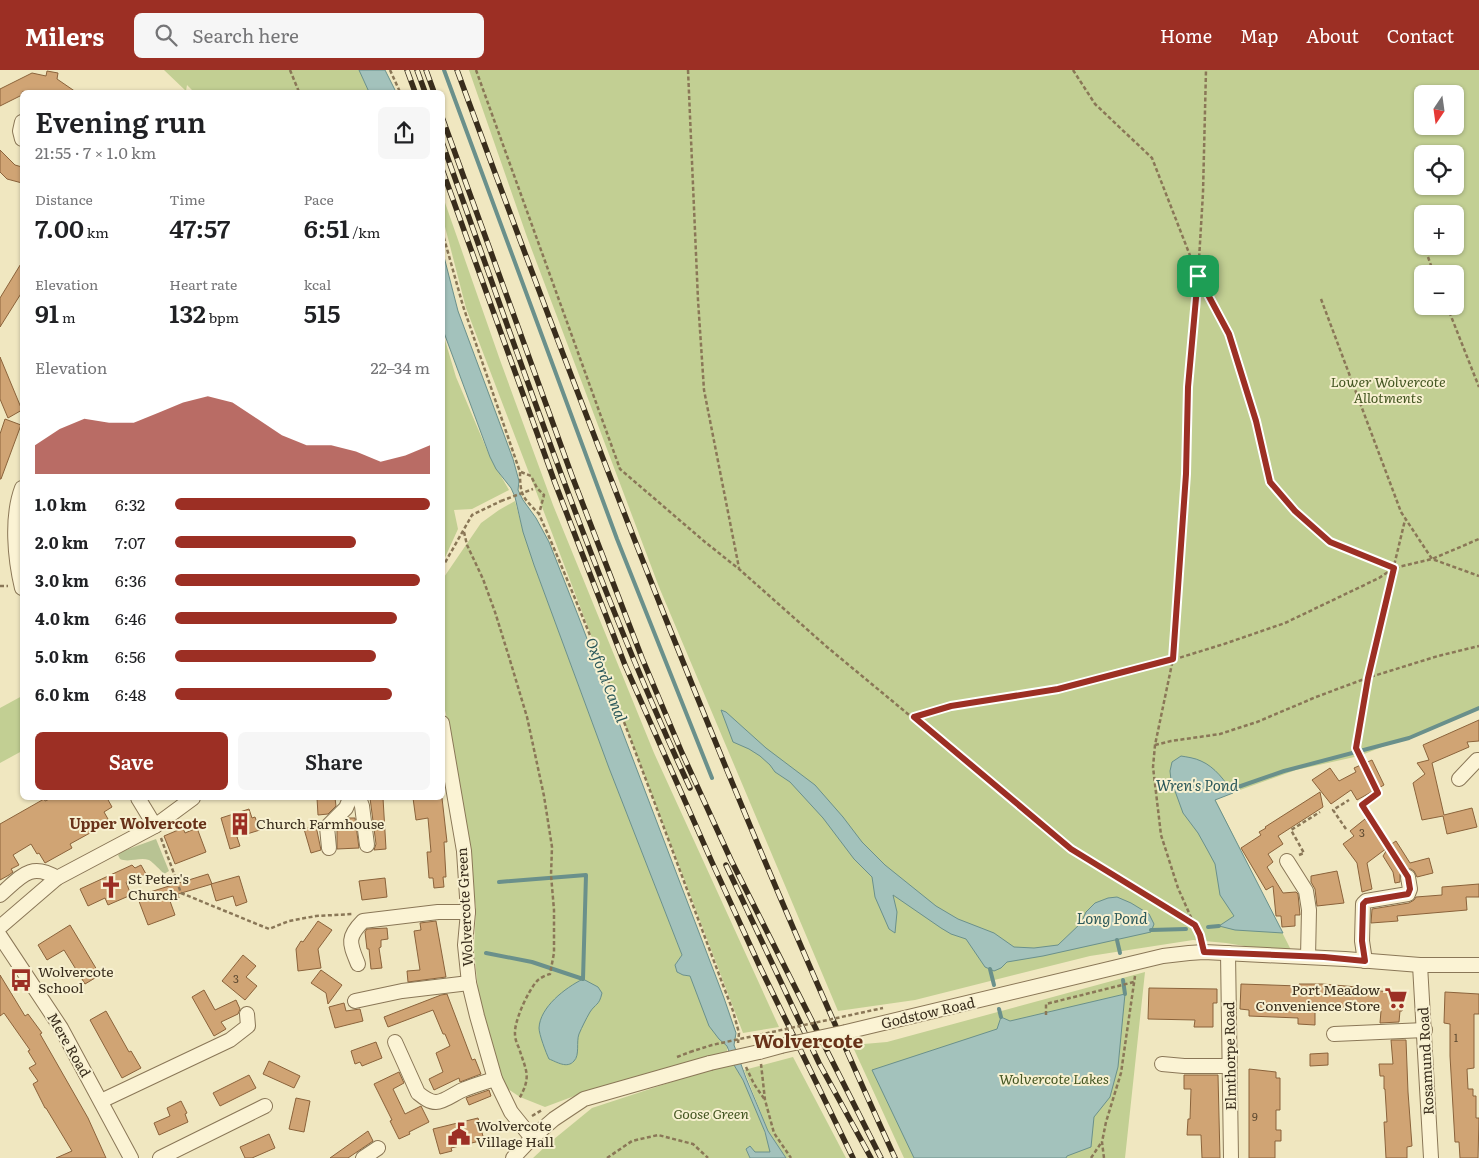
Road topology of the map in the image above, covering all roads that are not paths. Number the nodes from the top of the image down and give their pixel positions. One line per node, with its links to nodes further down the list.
1 (20, 498): 2 (street)
2 (20, 574)
3 (445, 739): 17 (street, Wolvercote Green)
4 (1479, 760): 5 (street)
5 (1459, 779)
6 (139, 800): 10 (street)
7 (190, 800): 10 (street)
8 (349, 800): 12 (street)
9 (360, 800): 11 (street)
10 (155, 826): 15 (street)
11 (367, 845)
12 (329, 848)
13 (1287, 861): 21 (street)
14 (1408, 877): 22 (street)
15 (57, 878): 16 (street); 18 (street)
16 (0, 895)
17 (468, 912): 23 (street); 26 (street, Wolvercote Green)
18 (0, 927)
19 (0, 936): 35 (street, Mere Road)
20 (1228, 953): 21 (street, Godstow Road); 33 (street, Elmthorpe Road); 37 (street, Godstow Road, bridge)
21 (1308, 957): 22 (street, Godstow Road)
22 (1365, 961): 24 (street, Godstow Road)
23 (358, 964)
24 (1420, 964): 25 (street, Godstow Road); 29 (street, Rosamund Road)
25 (1479, 965)
26 (469, 983): 27 (street); 34 (street, Wolvercote Green)
27 (355, 1001)
28 (247, 1014): 35 (street)
29 (1425, 1030): 30 (street); 44 (street, Rosamund Road)
30 (1334, 1034)
31 (395, 1042): 34 (street)
32 (1162, 1064): 33 (street)
33 (1230, 1066): 43 (street, Elmthorpe Road)
34 (495, 1079): 37 (street, Wolvercote Green)
35 (101, 1101): 39 (street, Mere Road)
36 (265, 1106): 40 (street)
37 (532, 1138): 42 (street, Godstow Road)
38 (378, 1148): 41 (street)
39 (131, 1158)
40 (160, 1158)
41 (362, 1158)
42 (513, 1158)
43 (1231, 1158)
44 (1431, 1158)

